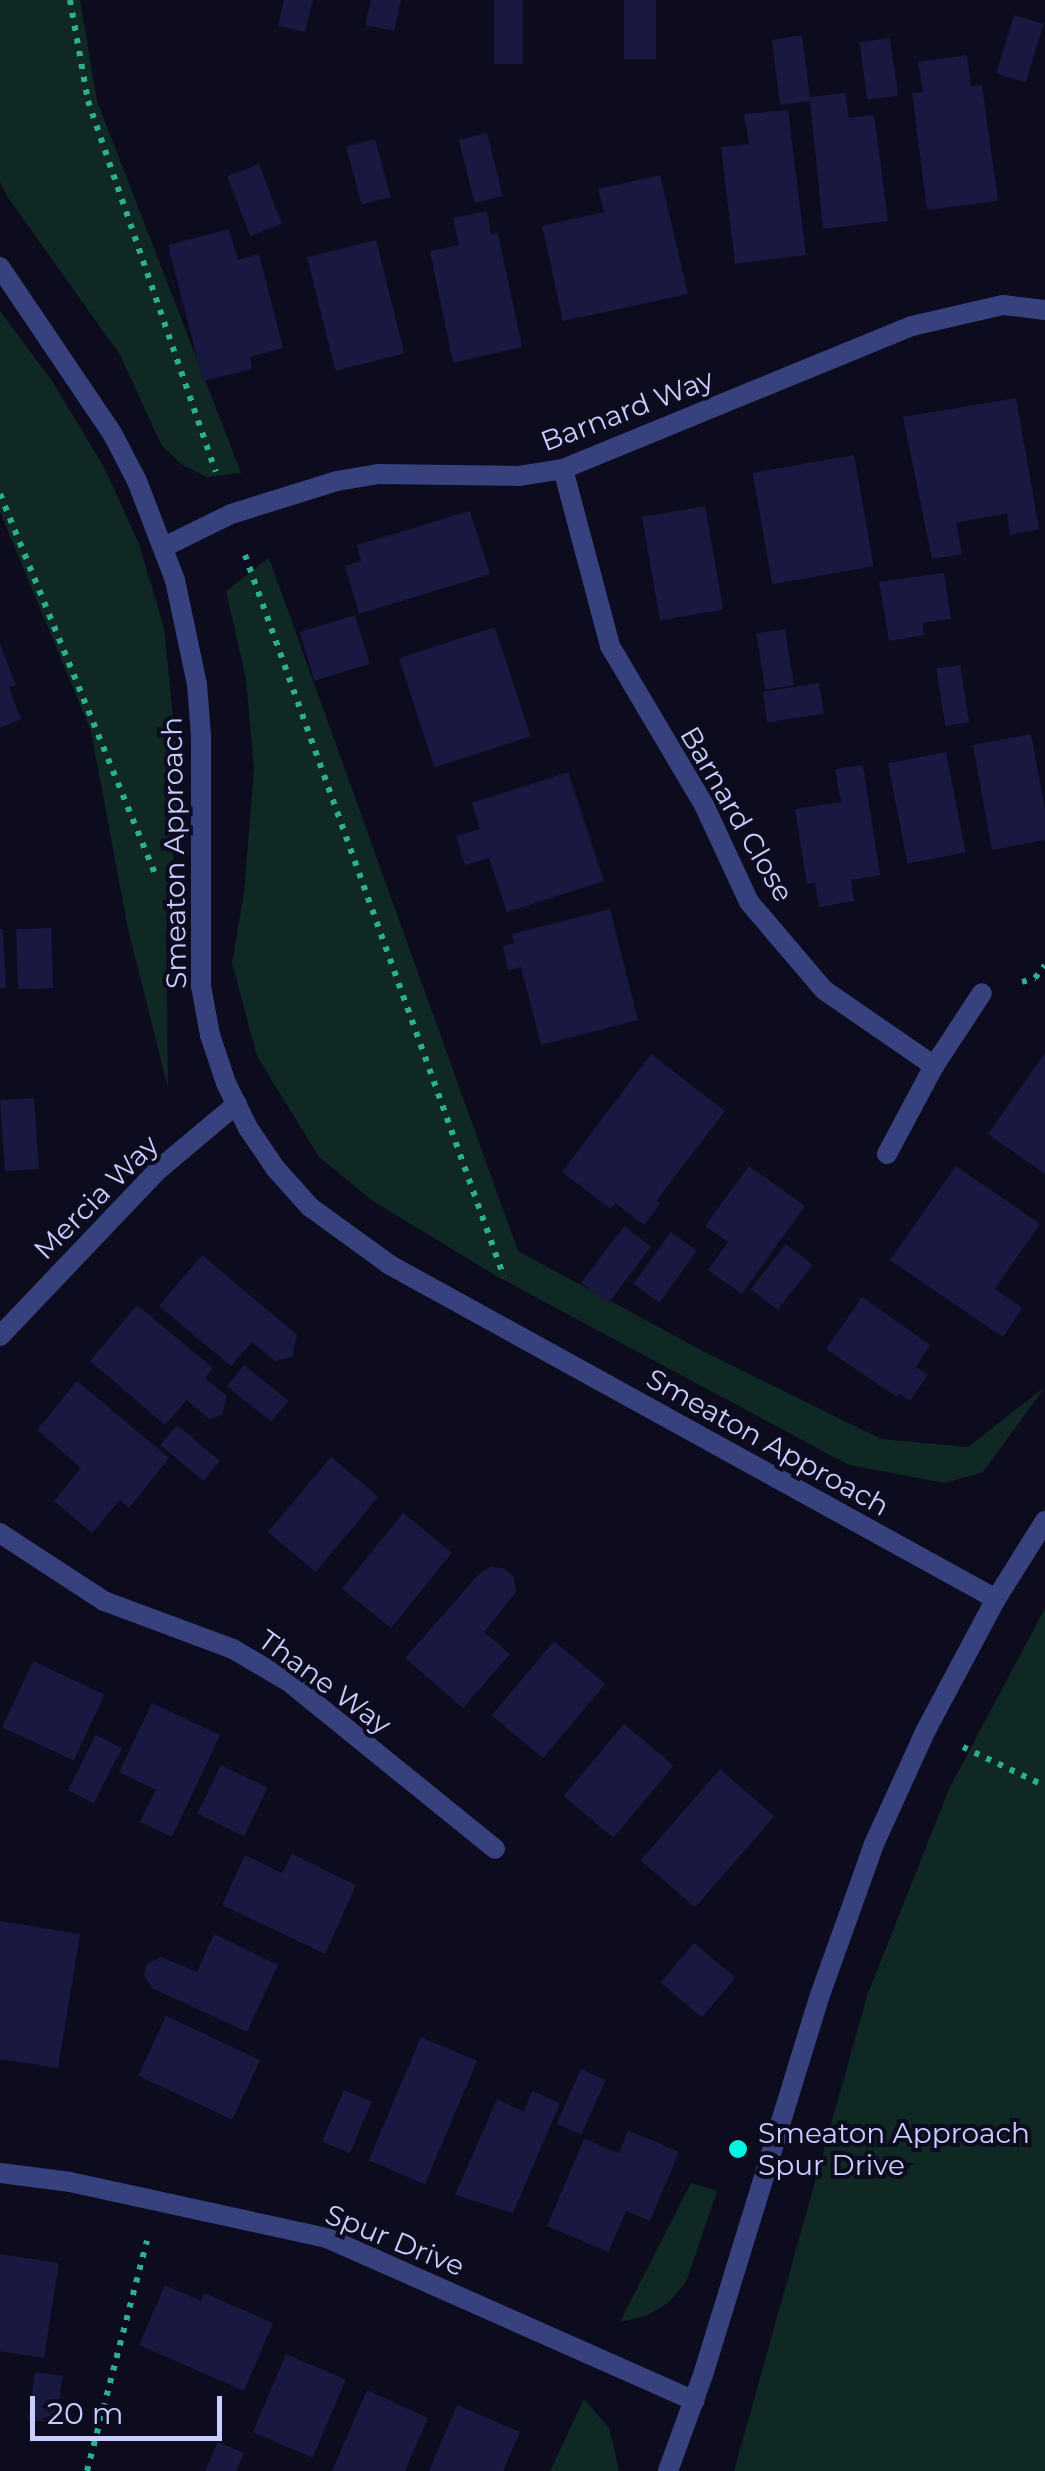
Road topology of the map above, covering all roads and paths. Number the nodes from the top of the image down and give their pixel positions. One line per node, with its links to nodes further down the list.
1 (70, 0): 6 (path)
2 (0, 267): 7 (street, Smeaton Approach)
3 (1045, 310): 4 (street, Barnard Way)
4 (563, 469): 6 (street, Barnard Way); 10 (street, Barnard Close)
5 (0, 494): 8 (path)
6 (231, 514): 7 (street, Barnard Way); 14 (path)
7 (164, 547): 11 (street, Smeaton Approach)
8 (156, 877)
9 (982, 993): 10 (street)
10 (934, 1066): 12 (street)
11 (237, 1104): 13 (street, Mercia Way); 14 (street, Smeaton Approach)
12 (887, 1154)
13 (0, 1336)
14 (526, 1340): 17 (street, Smeaton Approach)
15 (1045, 1521): 17 (street)
16 (0, 1534): 20 (street, Thane Way)
17 (996, 1599): 18 (street)
18 (926, 1730): 19 (path); 23 (street)
19 (1045, 1786)
20 (495, 1849)
21 (0, 2173): 22 (street, Spur Drive)
22 (158, 2201): 23 (street, Spur Drive); 24 (path)
23 (694, 2401): 25 (street)
24 (87, 2471)
25 (668, 2471)

